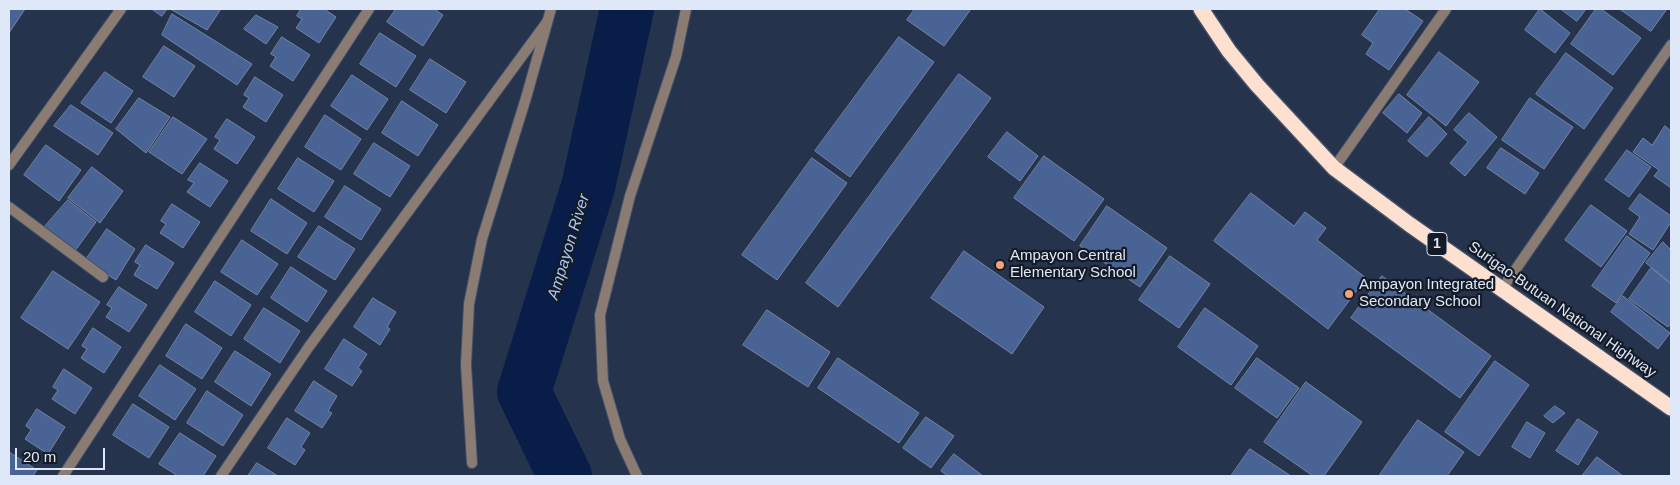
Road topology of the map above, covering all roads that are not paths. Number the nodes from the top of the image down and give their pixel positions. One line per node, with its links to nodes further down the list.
1 (121, 9): 8 (street)
2 (369, 9): 15 (street)
3 (686, 9): 17 (street)
4 (1201, 9): 9 (highway, Surigao-Butuan National Highway / 1)
5 (1446, 9): 9 (street)
6 (550, 14): 14 (street); 16 (street)
7 (1671, 45): 12 (street)
8 (9, 165)
9 (1334, 168): 12 (highway, Surigao-Butuan National Highway / 1)
10 (9, 207): 11 (street)
11 (103, 277)
12 (1502, 289): 13 (highway, Surigao-Butuan National Highway / 1)
13 (1671, 408)
14 (472, 463)
15 (63, 476)
16 (221, 476)
17 (637, 476)

